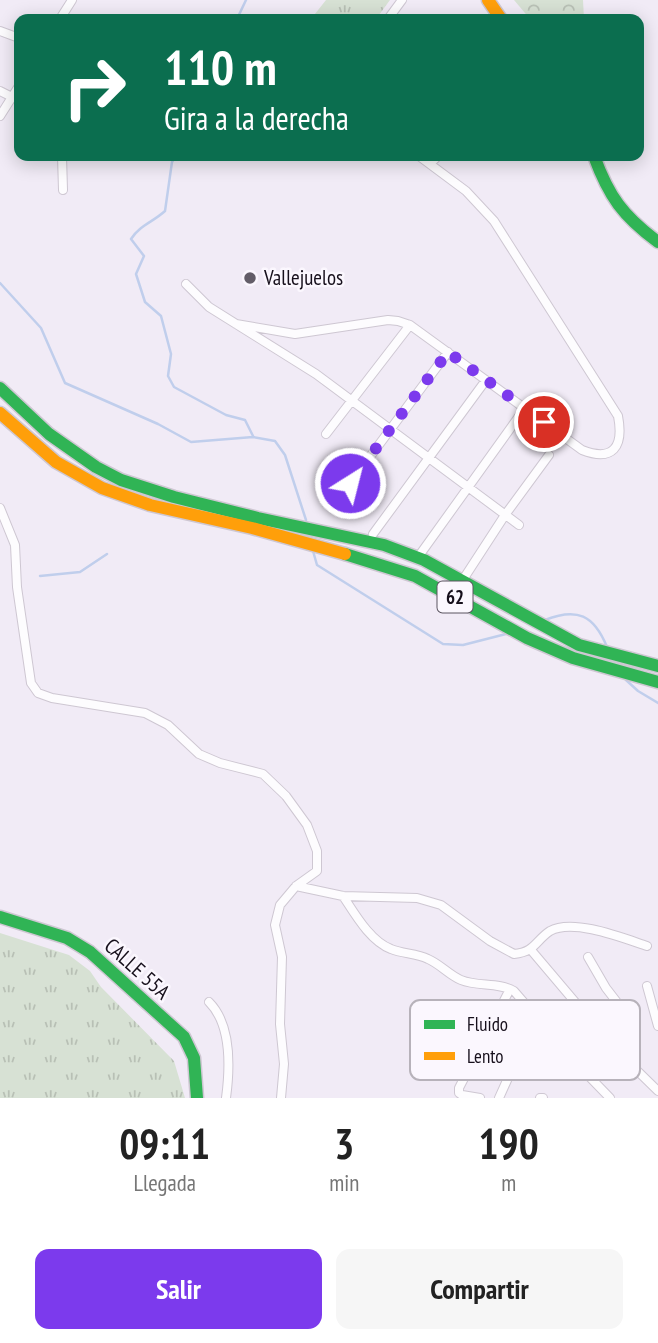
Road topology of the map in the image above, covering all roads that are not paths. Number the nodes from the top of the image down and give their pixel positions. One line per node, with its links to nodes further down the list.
1 (0, 91): 3 (street)
2 (14, 94): 3 (street)
3 (12, 97): 4 (street)
4 (0, 116)
5 (62, 161): 10 (street)
6 (426, 161): 9 (street)
7 (433, 161): 9 (street)
8 (596, 161): 11 (main road)
9 (430, 164): 19 (street)
10 (63, 190)
11 (658, 242)
12 (186, 284): 13 (street)
13 (236, 324): 14 (street); 18 (street)
14 (410, 325): 15 (street); 18 (street)
15 (448, 352): 16 (street); 21 (street)
16 (486, 380): 19 (street); 24 (street)
17 (0, 388): 29 (main road, 62)
18 (351, 401): 21 (street); 22 (street)
19 (525, 408): 25 (street)
20 (0, 413): 29 (main road, 62)
21 (389, 430): 24 (street); 26 (street)
22 (326, 434)
23 (549, 455): 28 (street)
24 (428, 459): 25 (street); 31 (street)
25 (466, 487): 28 (street); 32 (street)
26 (337, 501)
27 (0, 508): 36 (street)
28 (505, 515): 30 (street); 33 (street)
29 (255, 523): 34 (main road, 62); 35 (main road, 62)
30 (519, 525)
31 (373, 534)
32 (421, 553)
33 (466, 575)
34 (657, 666)
35 (655, 681)
36 (296, 886): 37 (street); 57 (street)
37 (343, 896): 40 (street); 43 (street)
38 (0, 917): 55 (main road, CALLE 55A)
39 (647, 946): 40 (street)
40 (531, 950): 46 (street)
41 (588, 957): 47 (street)
42 (647, 986): 49 (street)
43 (510, 989): 44 (street); 45 (street)
44 (504, 1000)
45 (523, 1000)
46 (573, 1000)
47 (615, 1000)
48 (209, 1002): 56 (street)
49 (658, 1026)
50 (640, 1075): 54 (street)
51 (463, 1080): 58 (street)
52 (507, 1080): 59 (street)
53 (593, 1080): 60 (street)
54 (658, 1093): 61 (street)
55 (197, 1098)
56 (226, 1098)
57 (281, 1098)
58 (480, 1098)
59 (499, 1098)
60 (610, 1098)
61 (654, 1098)

